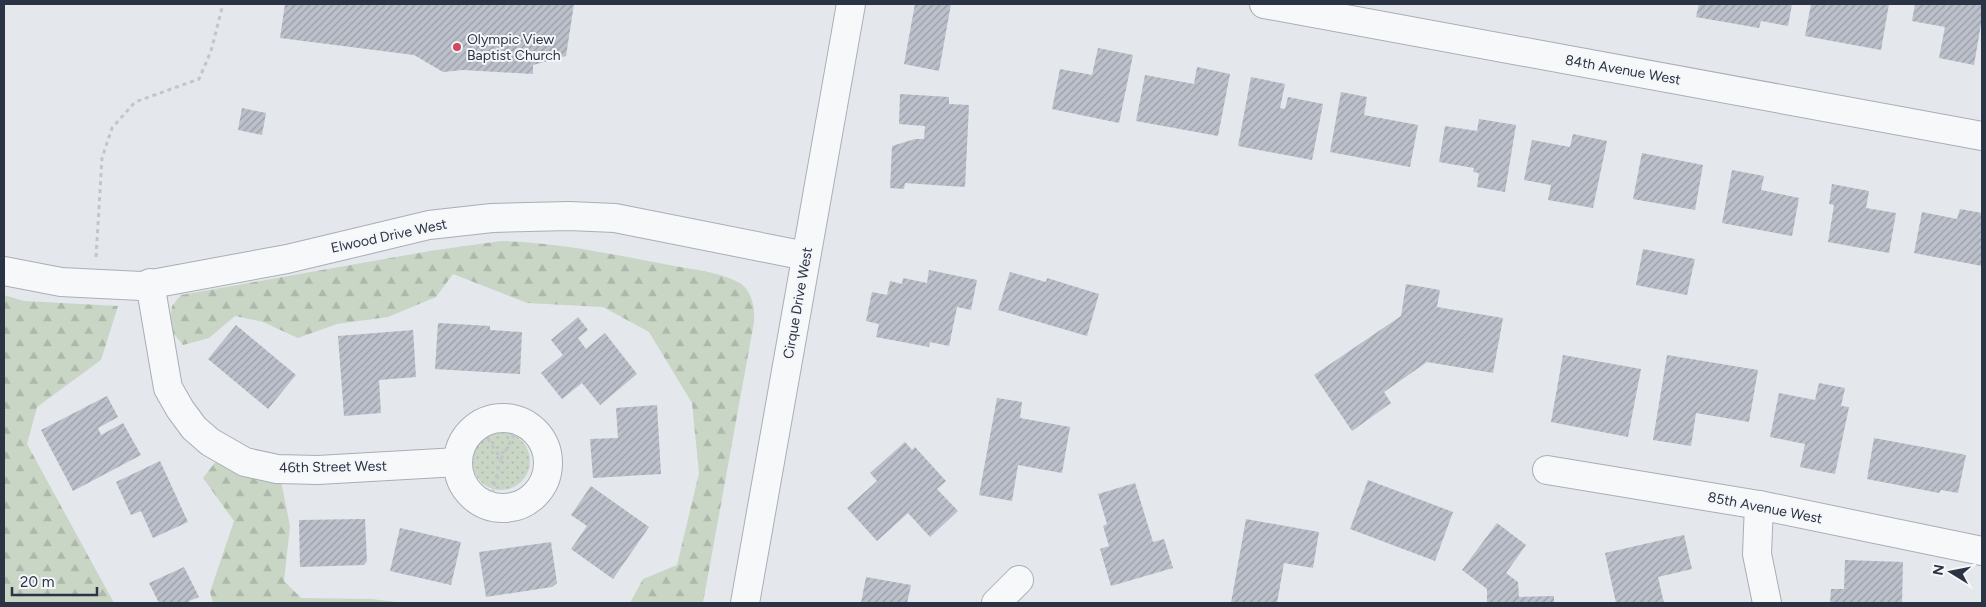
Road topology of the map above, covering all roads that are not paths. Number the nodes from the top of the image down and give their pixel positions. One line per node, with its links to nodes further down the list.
1 (851, 4): 4 (street, Cirque Drive West)
2 (1264, 4): 3 (street, 84th Avenue West)
3 (1982, 136)
4 (806, 256): 6 (street, Elwood Drive West); 12 (street, Cirque Drive West)
5 (4, 271): 6 (street, Elwood Drive West)
6 (150, 283): 7 (street, 46th Street West)
7 (458, 462): 7 (street)
8 (1547, 470): 9 (street, 85th Avenue West)
9 (1759, 505): 10 (street, 85th Avenue West); 14 (street)
10 (1982, 550)
11 (1019, 580): 13 (street)
12 (745, 603)
13 (996, 603)
14 (1767, 603)

